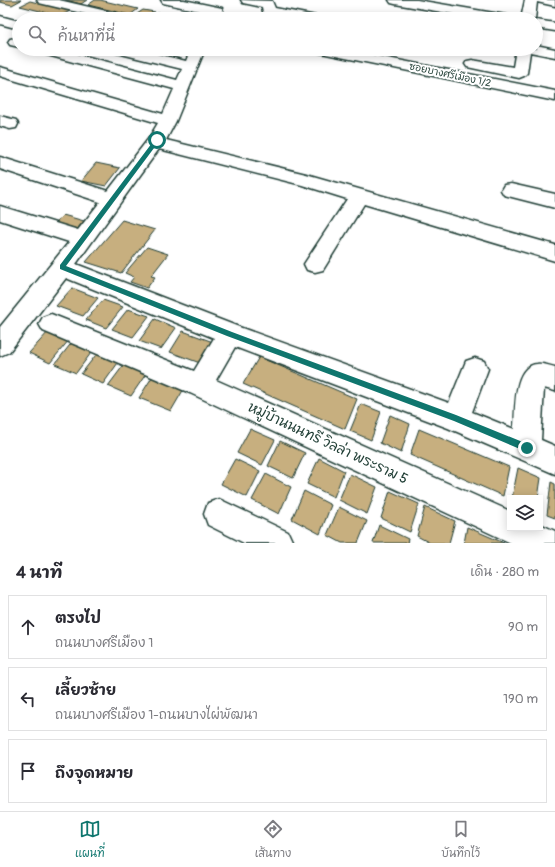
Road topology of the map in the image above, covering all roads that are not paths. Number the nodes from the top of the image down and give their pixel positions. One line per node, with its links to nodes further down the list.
1 (43, 0): 9 (street)
2 (167, 0): 8 (street)
3 (246, 0): 10 (street)
4 (395, 0): 11 (street)
5 (531, 0): 12 (street)
6 (542, 0): 7 (street)
7 (555, 2)
8 (218, 10)
9 (94, 12)
10 (277, 12)
11 (465, 12)
12 (529, 12)
13 (0, 20): 14 (street)
14 (12, 23)
15 (543, 25): 16 (street)
16 (555, 28)
17 (543, 51): 18 (street)
18 (555, 53)
19 (68, 56): 27 (street)
20 (177, 56): 23 (street)
21 (355, 56): 28 (street, ซอยบางศรีเมือง 1/2)
22 (522, 56): 24 (street)
23 (194, 58): 27 (street)
24 (460, 62)
25 (0, 71): 29 (street)
26 (555, 80): 28 (street)
27 (182, 86): 29 (street)
28 (552, 96)
29 (168, 121): 30 (street)
30 (155, 143): 33 (street); 34 (street)
31 (0, 163): 34 (street)
32 (511, 190): 35 (street)
33 (358, 196): 38 (street); 39 (street)
34 (112, 199): 37 (street)
35 (555, 201)
36 (0, 213): 37 (street)
37 (82, 239): 40 (street)
38 (555, 253)
39 (315, 264)
40 (62, 267): 42 (street); 43 (street)
41 (51, 324): 46 (street, หมู่บ้านนนทรี วิลล่า พระราม 5)
42 (4, 332)
43 (230, 334): 46 (street); 47 (street)
44 (475, 370): 47 (street)
45 (555, 378): 48 (street)
46 (200, 385): 51 (street, หมู่บ้านนนทรี วิลล่า พระราม 5)
47 (456, 418): 48 (street)
48 (527, 448): 49 (street)
49 (555, 460)
50 (219, 514): 52 (street)
51 (507, 526)
52 (277, 543)

